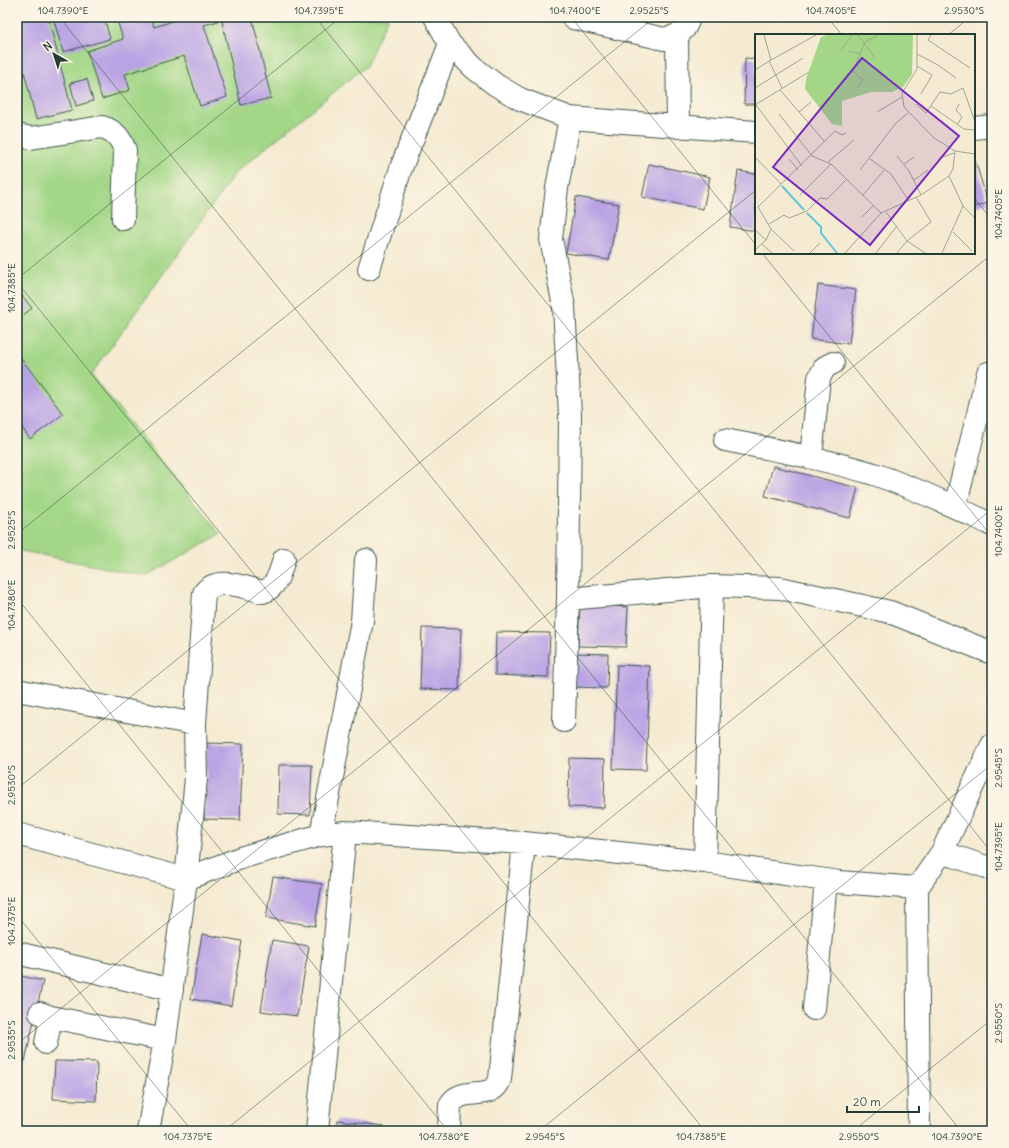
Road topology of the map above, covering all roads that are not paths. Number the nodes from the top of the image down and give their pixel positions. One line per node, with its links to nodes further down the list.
1 (435, 17): 5 (street)
2 (689, 17): 4 (street)
3 (573, 18): 4 (street)
4 (677, 36): 8 (street)
5 (450, 44): 6 (street); 13 (street)
6 (570, 118): 8 (street); 23 (street)
7 (992, 126): 9 (street)
8 (678, 127): 10 (street)
9 (975, 128)
10 (755, 132)
11 (17, 134): 12 (street)
12 (123, 219)
13 (369, 269)
14 (833, 363): 17 (street)
15 (988, 373): 18 (street)
16 (725, 440): 17 (street)
17 (812, 457): 18 (street)
18 (955, 507): 19 (street)
19 (992, 525)
20 (284, 559): 27 (street)
21 (366, 560): 31 (street)
22 (712, 586): 23 (street); 24 (street); 34 (street)
23 (568, 599): 26 (street)
24 (992, 653)
25 (17, 690): 27 (street)
26 (564, 722)
27 (195, 724): 36 (street)
28 (992, 745): 33 (street)
29 (344, 832): 31 (street); 32 (street); 45 (street)
30 (17, 834): 36 (street)
31 (320, 835): 36 (street)
32 (524, 843): 34 (street); 46 (street)
33 (942, 852): 35 (street); 38 (street)
34 (705, 862): 37 (street)
35 (992, 869)
36 (186, 879): 40 (street)
37 (826, 881): 38 (street); 41 (street)
38 (917, 888): 47 (street)
39 (17, 953): 40 (street)
40 (172, 990): 42 (street)
41 (814, 1009)
42 (165, 1040): 43 (street); 44 (street)
43 (46, 1043)
44 (148, 1131)
45 (317, 1131)
46 (449, 1131)
47 (919, 1131)

